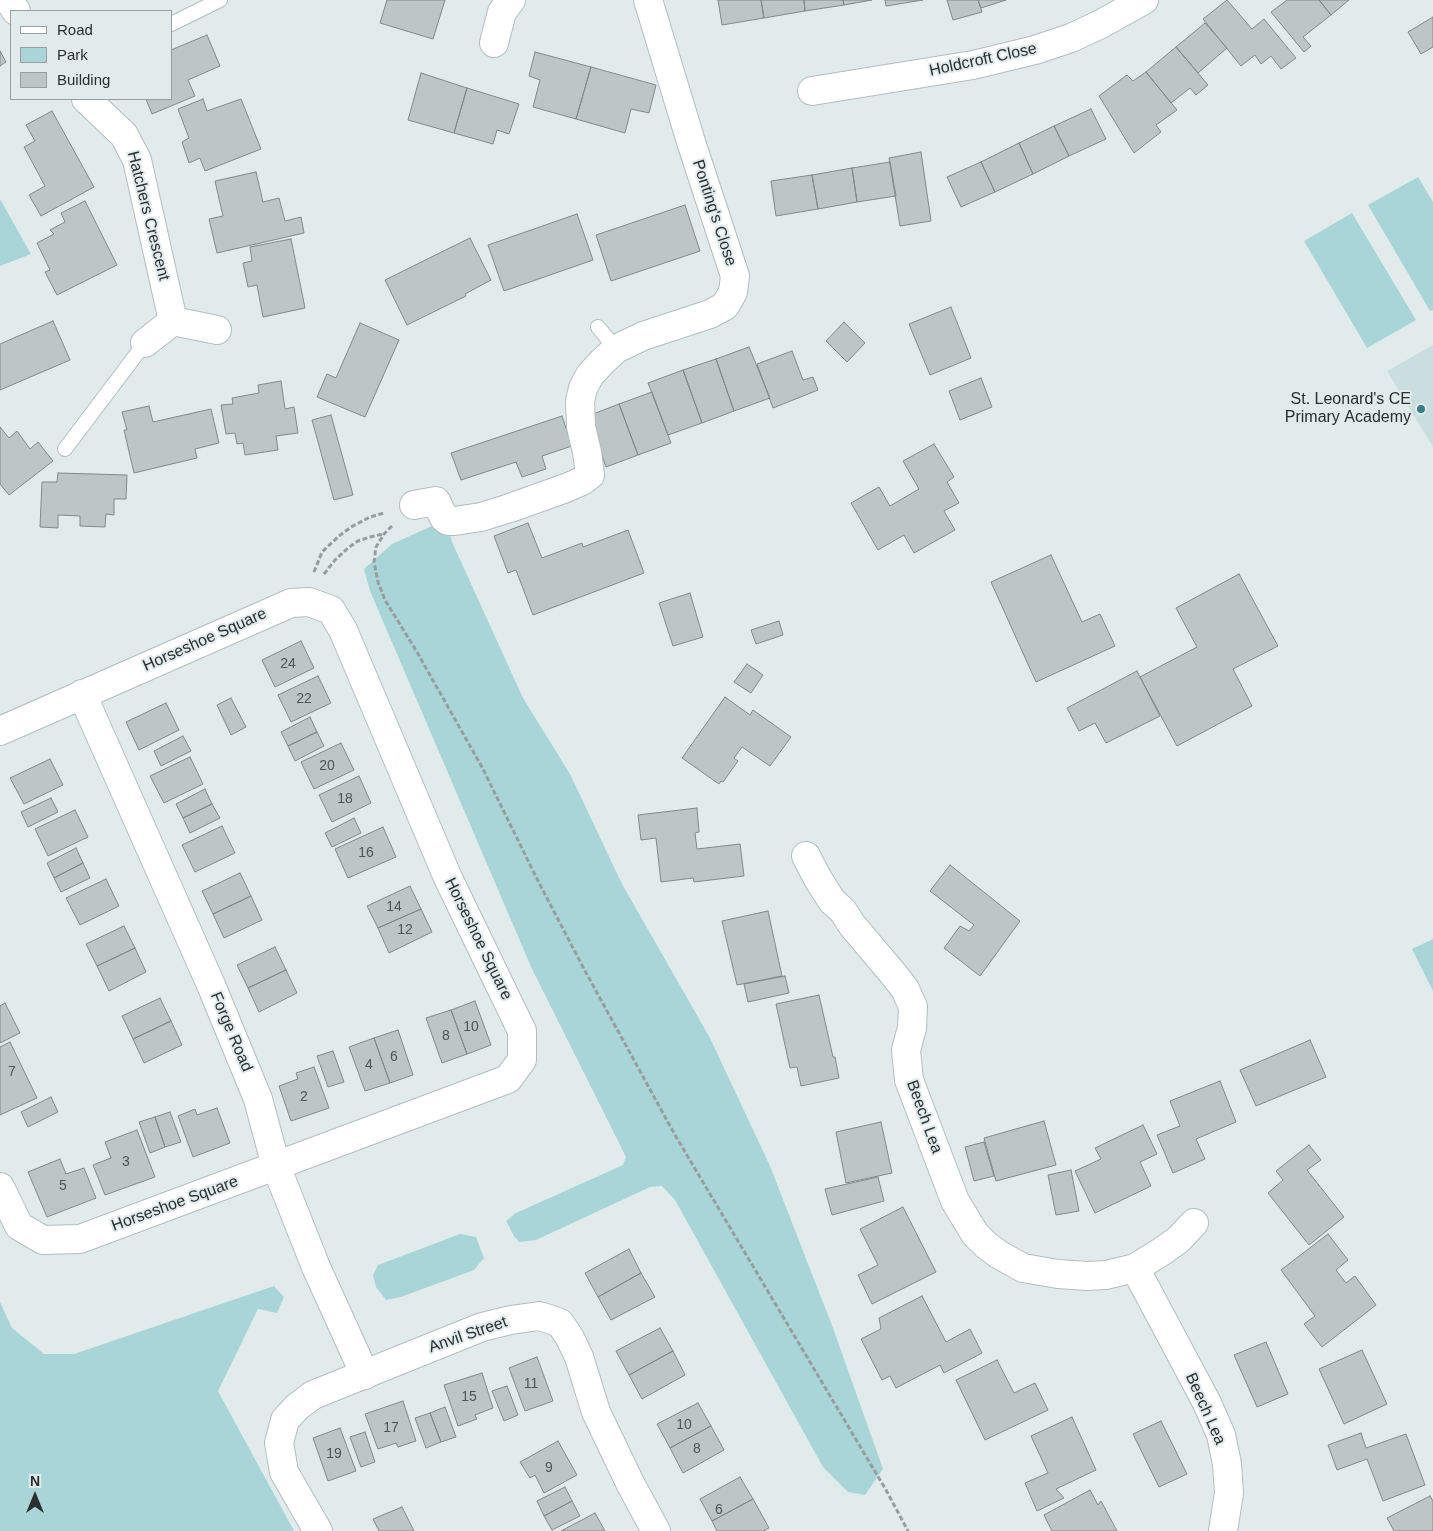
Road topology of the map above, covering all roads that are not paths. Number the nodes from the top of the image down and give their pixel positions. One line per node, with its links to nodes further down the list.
1 (220, 0): 5 (lane)
2 (511, 0): 6 (street)
3 (648, 0): 13 (street, Ponting's Close)
4 (1144, 0): 7 (street, Holdcroft Close)
5 (172, 24)
6 (494, 43)
7 (812, 91)
8 (87, 100): 9 (street, Hatchers Crescent)
9 (173, 321): 11 (street); 12 (street)
10 (598, 327): 13 (lane)
11 (217, 330)
12 (145, 343): 14 (lane)
13 (616, 349): 15 (street, Ponting's Close)
14 (65, 449)
15 (414, 505)
16 (82, 694): 17 (street, Horseshoe Square); 19 (street, Forge Road); 19 (street, Horseshoe Square)
17 (0, 731)
18 (806, 856): 22 (street, Beech Lea)
19 (276, 1166): 20 (street, Horseshoe Square); 23 (street, Forge Road)
20 (0, 1187)
21 (1194, 1223): 22 (street, Beech Lea)
22 (1134, 1268): 26 (street, Beech Lea)
23 (365, 1374): 24 (street, Anvil Street); 25 (street, Anvil Street)
24 (318, 1531)
25 (656, 1531)
26 (1223, 1531)

